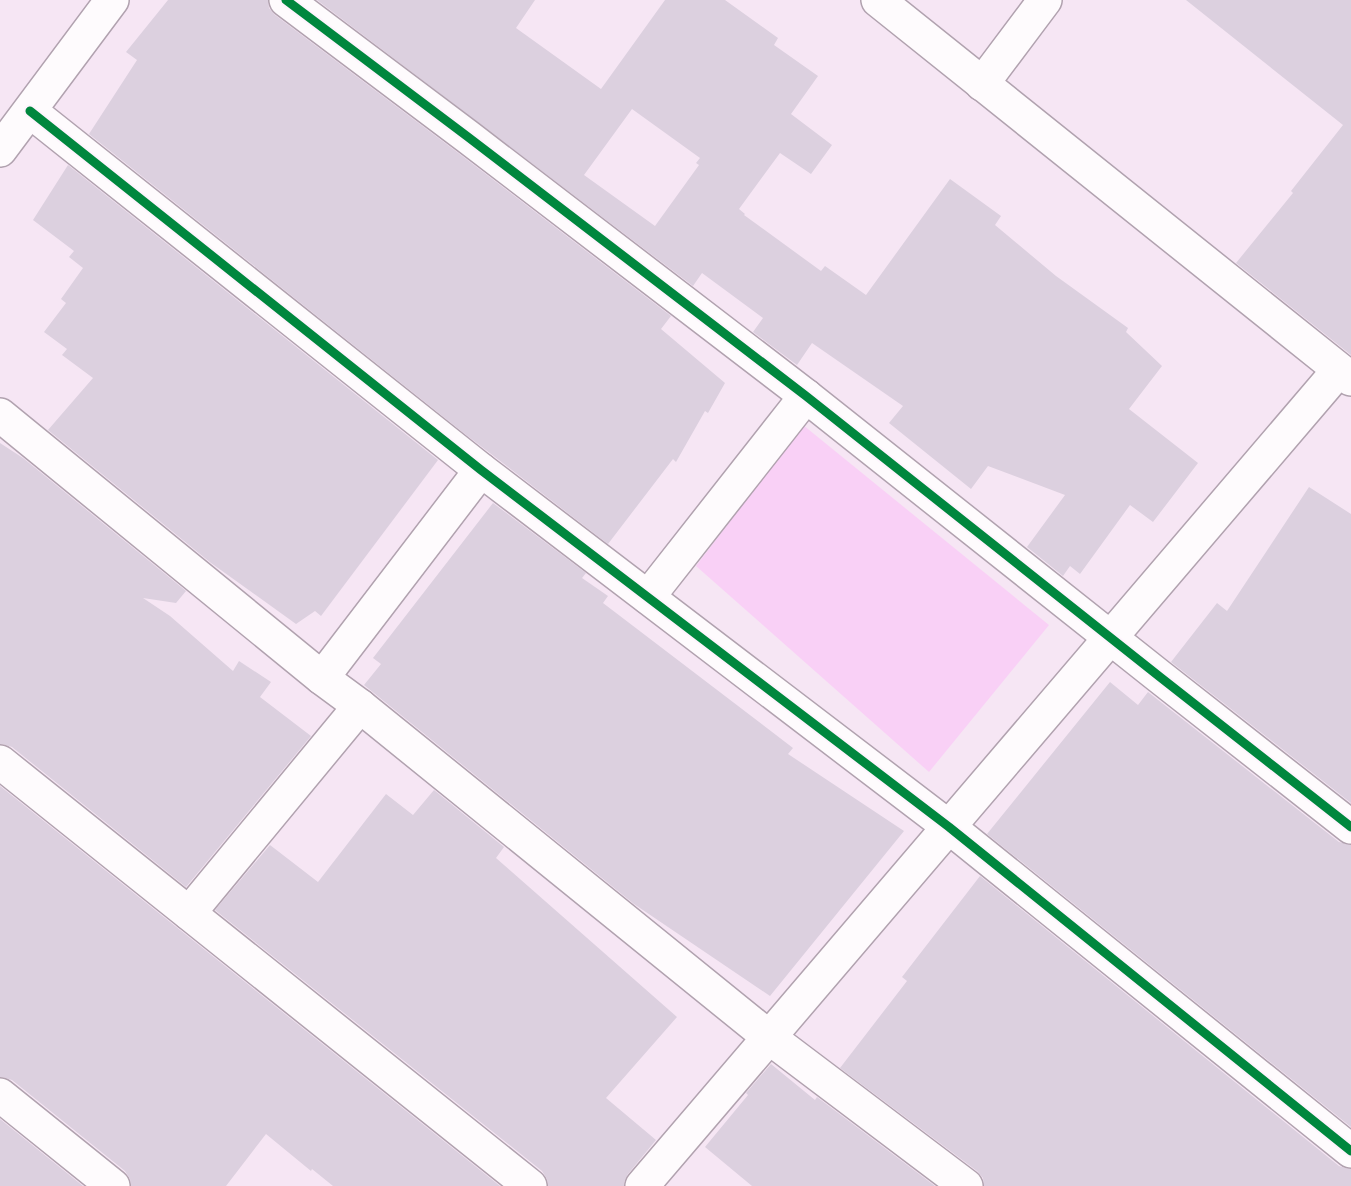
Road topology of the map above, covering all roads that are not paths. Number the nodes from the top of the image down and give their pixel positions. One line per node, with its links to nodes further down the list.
1 (112, 0): 6 (street)
2 (286, 0): 9 (street)
3 (878, 0): 5 (street)
4 (1045, 0): 5 (street)
5 (982, 84): 8 (street)
6 (30, 111): 7 (street); 11 (street)
7 (0, 150)
8 (1345, 374): 13 (street)
9 (806, 396): 12 (street); 13 (street)
10 (0, 415): 14 (street)
11 (481, 470): 12 (street); 14 (street)
12 (648, 597): 17 (street)
13 (1110, 638): 17 (street); 18 (street)
14 (322, 678): 15 (street)
15 (360, 706): 19 (street); 20 (street)
16 (0, 762): 19 (street)
17 (949, 827): 20 (street); 22 (street)
18 (1351, 827)
19 (189, 913): 24 (street)
20 (770, 1038): 25 (street); 26 (street)
21 (0, 1095): 23 (street)
22 (1351, 1151)
23 (113, 1186)
24 (530, 1186)
25 (642, 1186)
26 (966, 1186)

